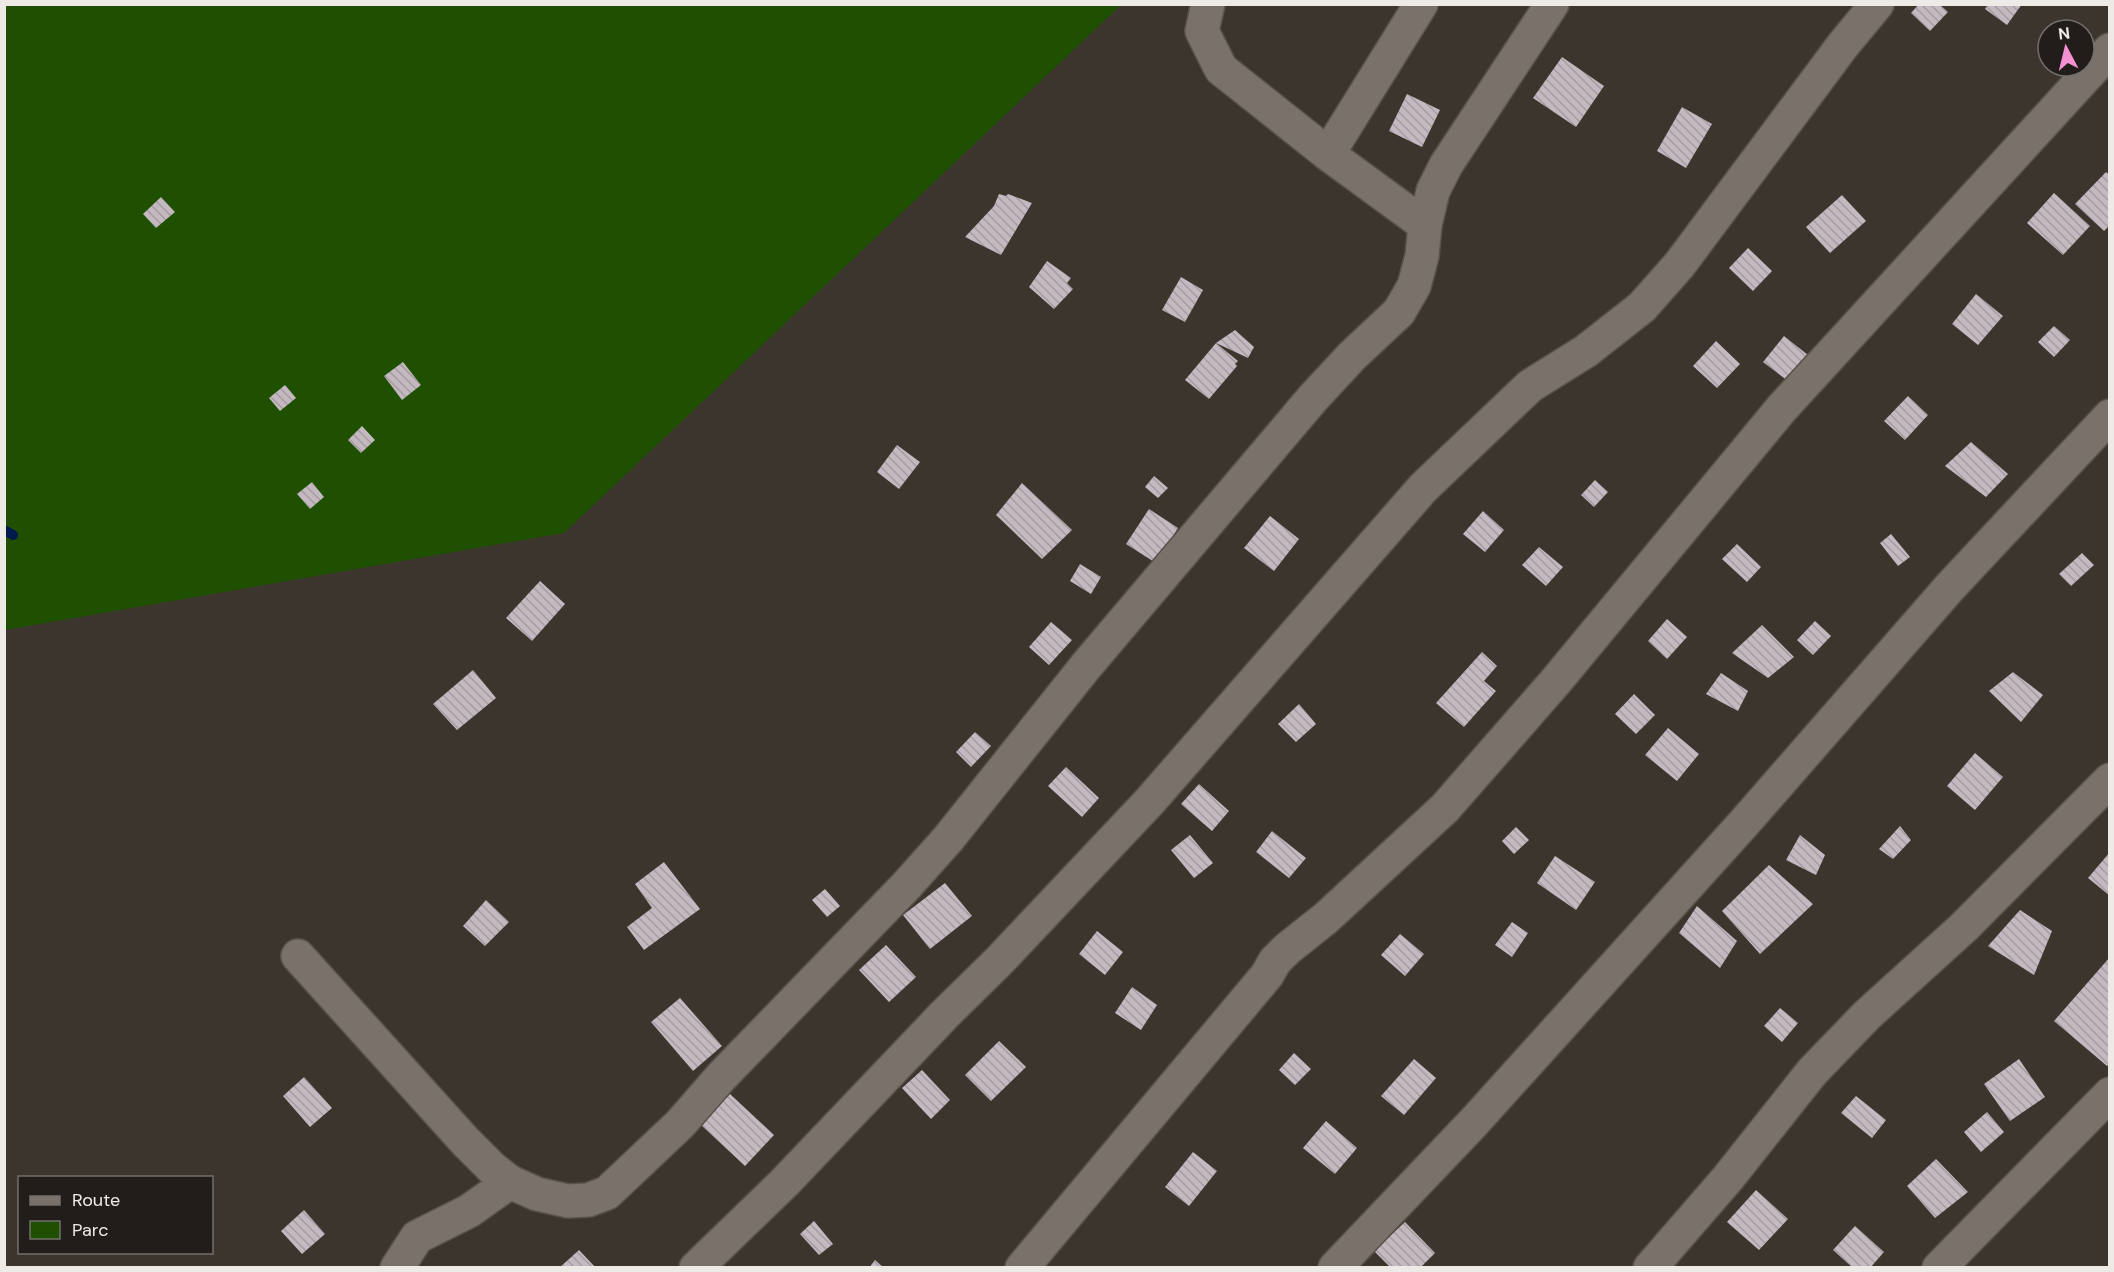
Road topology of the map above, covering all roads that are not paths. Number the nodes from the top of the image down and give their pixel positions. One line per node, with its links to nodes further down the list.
1 (1208, 4): 6 (street)
2 (1421, 4): 6 (street)
3 (1552, 4): 7 (street)
4 (1876, 4): 14 (street)
5 (2109, 50): 15 (street)
6 (1328, 154): 7 (street)
7 (1425, 225): 12 (street)
8 (2109, 416): 16 (street)
9 (2109, 780): 17 (street)
10 (298, 956): 12 (street)
11 (2109, 1094): 18 (street)
12 (497, 1182): 13 (street)
13 (397, 1268)
14 (696, 1268)
15 (1022, 1268)
16 (1335, 1268)
17 (1650, 1268)
18 (1939, 1268)

